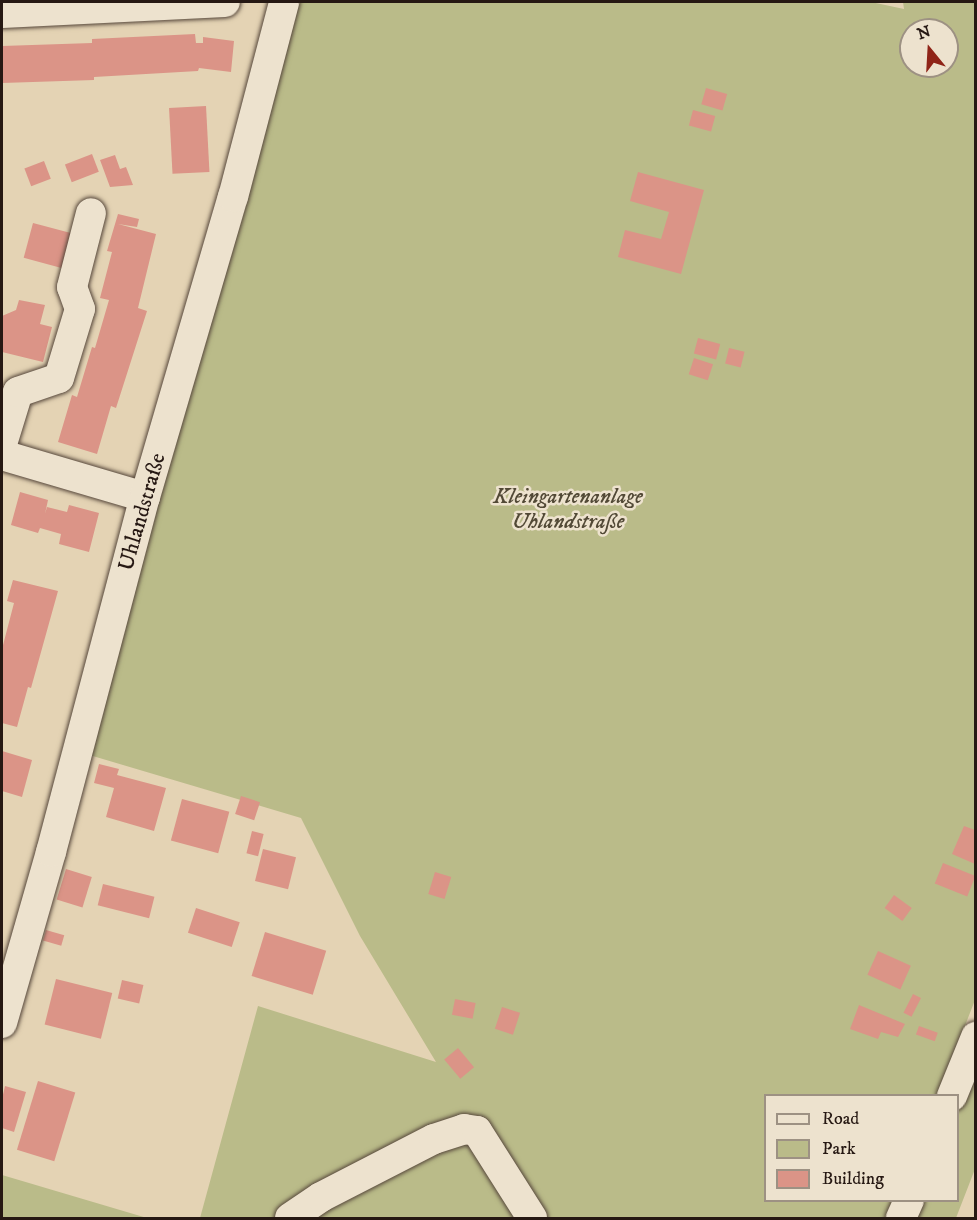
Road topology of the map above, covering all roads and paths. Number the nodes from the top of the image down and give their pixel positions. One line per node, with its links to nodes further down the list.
1 (225, 2): 3 (street)
2 (284, 2): 8 (street, Uhlandstraße)
3 (2, 13)
4 (91, 213): 5 (street)
5 (10, 389): 6 (street)
6 (2, 444)
7 (2, 455): 8 (street)
8 (146, 497): 9 (street, Uhlandstraße)
9 (2, 1023)
10 (975, 1037): 11 (street)
11 (952, 1094)
12 (908, 1202): 15 (street)
13 (290, 1218): 14 (street)
14 (532, 1218)
15 (901, 1218)

